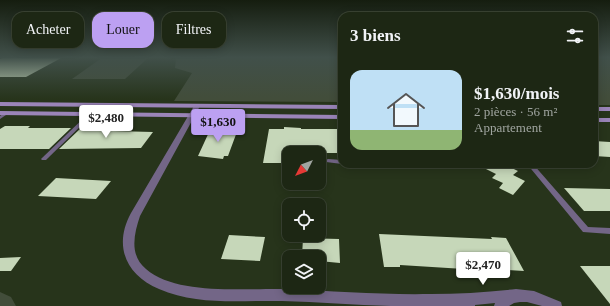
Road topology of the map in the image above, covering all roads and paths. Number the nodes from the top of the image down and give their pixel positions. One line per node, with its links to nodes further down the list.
1 (0, 104): 5 (main road)
2 (338, 107): 5 (main road)
3 (598, 109): 4 (main road)
4 (610, 109)
5 (194, 110): 7 (main road); 8 (main road); 18 (street)
6 (4, 113): 7 (main road); 9 (lane)
7 (91, 114): 12 (lane)
8 (338, 117)
9 (0, 118)
10 (598, 120): 11 (main road)
11 (610, 120)
12 (44, 159)
13 (328, 161): 14 (lane)
14 (338, 162)
15 (533, 168): 16 (lane)
16 (610, 231)
17 (516, 295): 18 (street); 19 (street); 21 (street)
18 (452, 300): 20 (street)
19 (543, 300): 22 (street); 23 (street)
20 (469, 306)
21 (500, 306)
22 (556, 306)
23 (562, 306)

